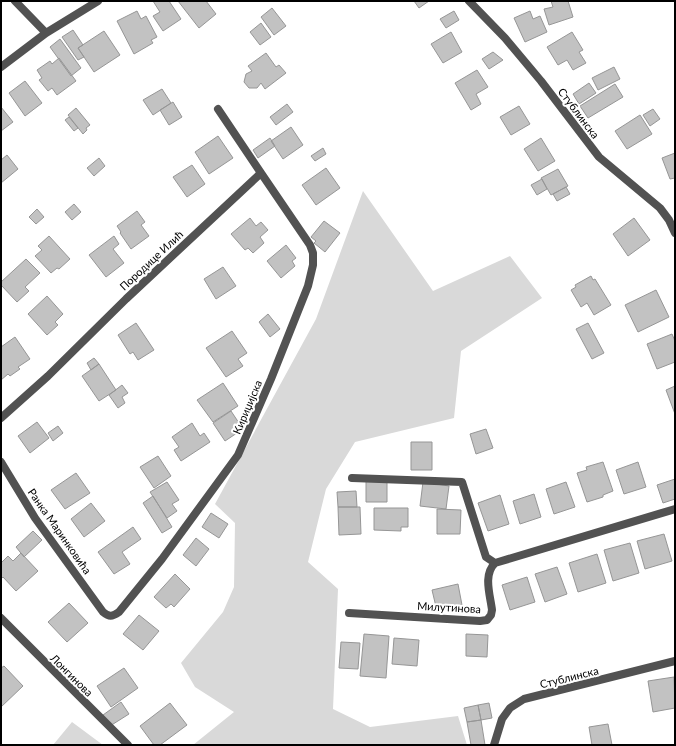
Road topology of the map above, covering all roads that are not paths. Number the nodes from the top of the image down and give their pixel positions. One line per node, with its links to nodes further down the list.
1 (15, 1): 5 (street)
2 (98, 1): 4 (street)
3 (469, 1): 9 (street, Стублинска)
4 (89, 3): 5 (street)
5 (46, 33): 6 (street)
6 (1, 67)
7 (218, 108): 8 (street)
8 (261, 173): 10 (street, Породице Илић); 15 (street, Кириџијска)
9 (675, 233)
10 (1, 418)
11 (1, 462): 15 (street, Ранка Маринковића)
12 (352, 478): 14 (street)
13 (675, 508): 14 (street)
14 (495, 563): 16 (street, Милутинова)
15 (103, 612)
16 (349, 613)
17 (1, 618): 19 (street, Лонгинова)
18 (675, 661): 20 (street, Стублинска)
19 (128, 745)
20 (494, 745)

